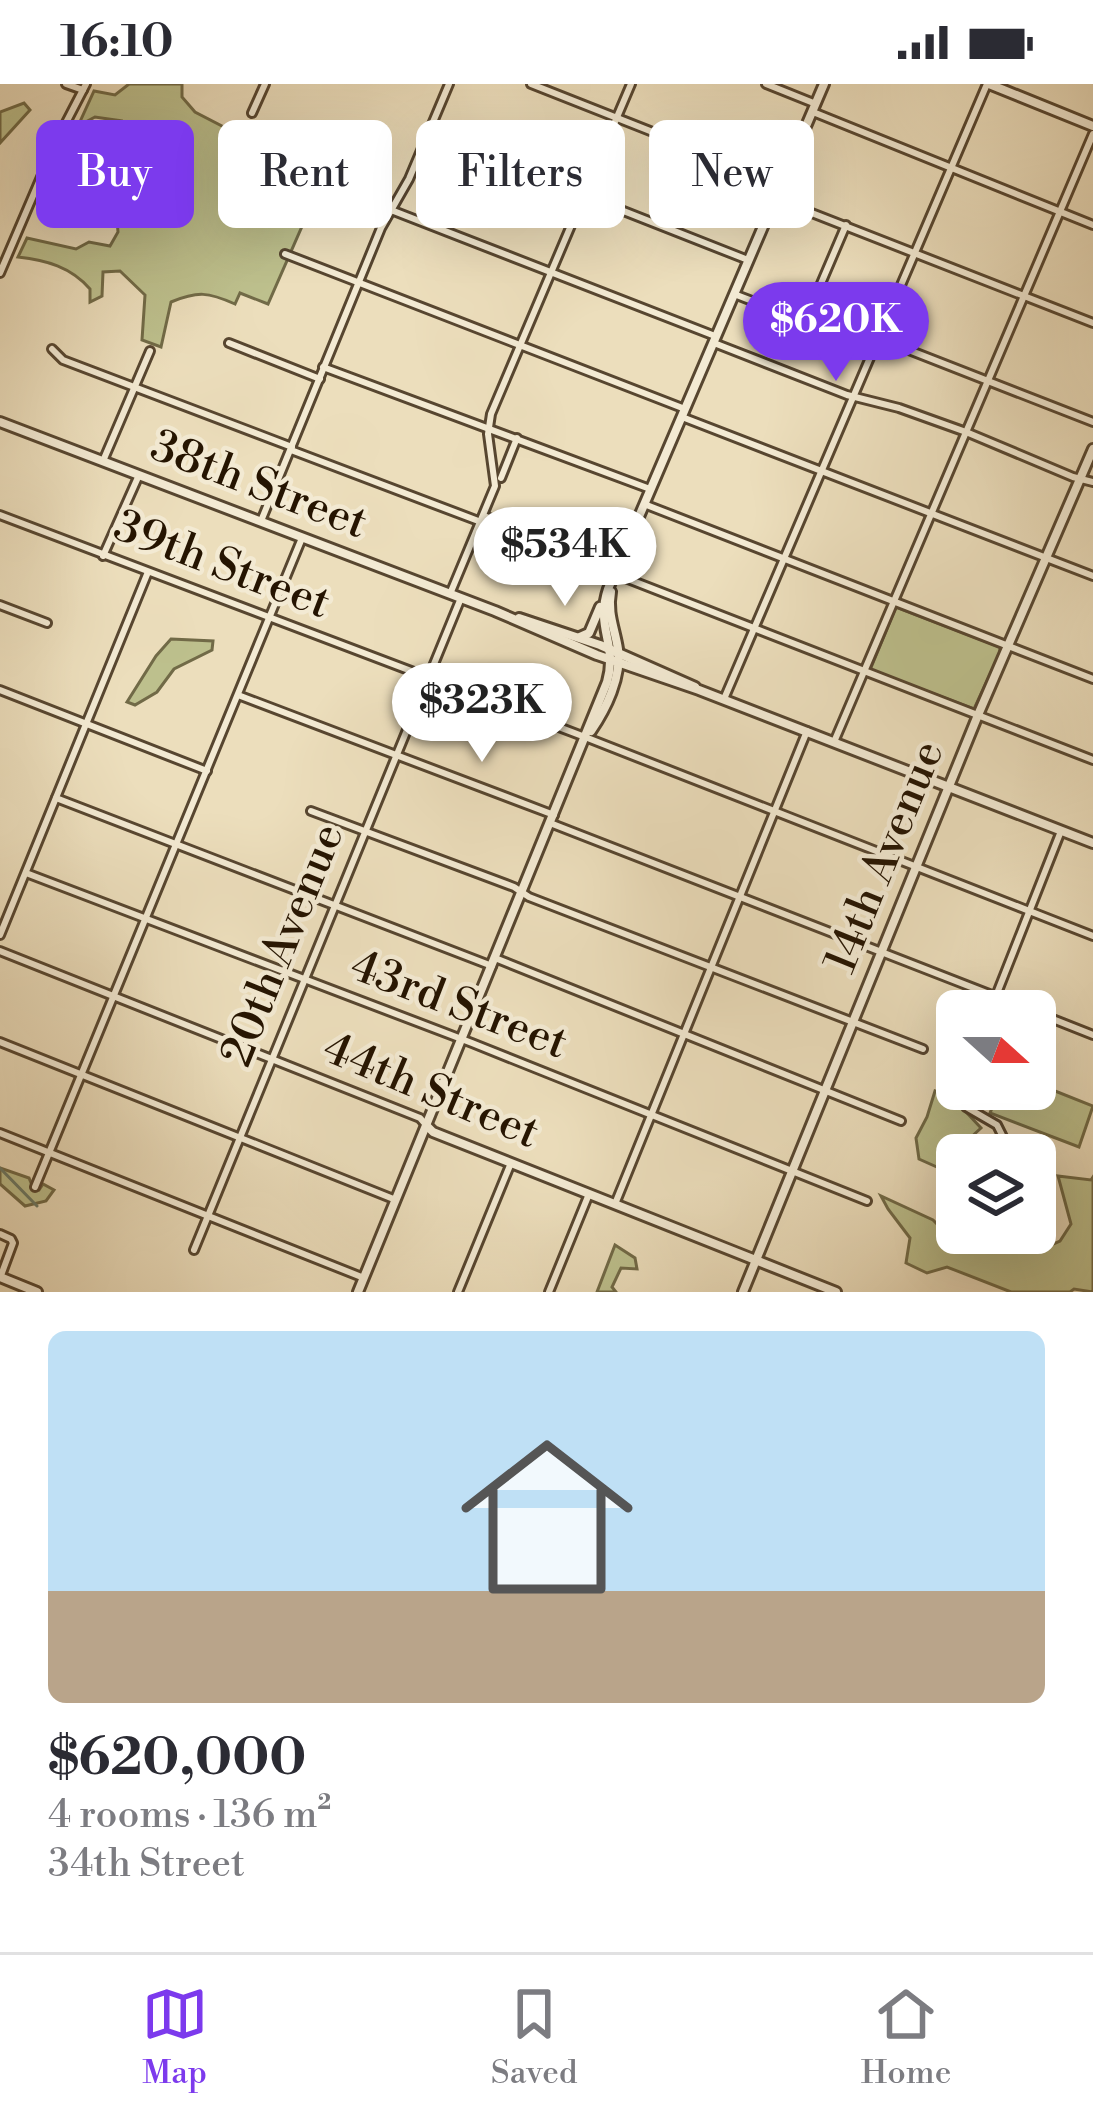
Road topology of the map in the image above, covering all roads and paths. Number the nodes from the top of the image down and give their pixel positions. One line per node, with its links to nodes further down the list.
1 (66, 84): 9 (street)
2 (265, 84): 12 (street)
3 (449, 84): 14 (street)
4 (531, 84): 13 (street)
5 (631, 84): 13 (street)
6 (766, 84): 11 (street)
7 (824, 84): 11 (street)
8 (988, 84): 10 (street); 20 (street)
9 (84, 87): 35 (street)
10 (1014, 88): 18 (street)
11 (815, 108): 16 (street); 20 (street)
12 (252, 113)
13 (616, 117): 15 (street); 17 (street)
14 (434, 120)
15 (615, 120)
16 (810, 120)
17 (649, 130)
18 (1093, 130): 24 (street)
19 (416, 162): 21 (street)
20 (951, 168): 24 (street); 31 (street)
21 (392, 208)
22 (392, 210): 34 (street)
23 (625, 211): 33 (street)
24 (1060, 212): 27 (street); 38 (street)
25 (814, 213): 26 (street)
26 (846, 225): 31 (street); 39 (street)
27 (1093, 225)
28 (383, 228): 36 (street)
29 (570, 228): 34 (street)
30 (763, 228): 33 (street)
31 (915, 253): 38 (street); 41 (street)
32 (285, 254): 36 (street)
33 (748, 260): 37 (street)
34 (551, 272): 42 (street); 44 (street)
35 (0, 273)
36 (358, 282): 44 (street); 48 (street)
37 (734, 294): 39 (street); 42 (street)
38 (1024, 296): 40 (street); 50 (street)
39 (805, 322): 45 (street)
40 (1093, 323)
41 (878, 338): 45 (street); 50 (street)
42 (714, 339): 52 (street); 53 (street)
43 (229, 343): 49 (street)
44 (520, 345): 53 (street); 56 (street)
45 (874, 348): 52 (street)
46 (52, 349): 51 (street)
47 (150, 350): 51 (street)
48 (323, 367): 49 (street); 56 (street)
49 (320, 379): 59 (street)
50 (988, 382): 55 (street); 57 (street)
51 (136, 388): 59 (street); 61 (street)
52 (854, 396): 57 (street); 62 (street)
53 (683, 413): 62 (street); 67 (street)
54 (0, 422): 61 (street, 38th Street)
55 (1093, 422)
56 (488, 429): 58 (street); 71 (street)
57 (966, 433): 65 (street); 69 (street)
58 (517, 437): 64 (street); 67 (street)
59 (291, 448): 71 (street); 72 (street)
60 (1093, 448): 65 (street, 14th Avenue)
61 (103, 461): 63 (street, 38th Street)
62 (822, 471): 69 (street); 76 (street)
63 (139, 475): 72 (street, 38th Street); 74 (street)
64 (500, 478)
65 (1080, 478): 66 (street); 75 (street, 14th Avenue)
66 (1093, 482)
67 (650, 489): 68 (street)
68 (644, 504): 76 (street); 77 (street)
69 (933, 514): 75 (street); 83 (street)
70 (0, 515): 74 (street, 39th Street)
71 (483, 519): 77 (street); 80 (street)
72 (260, 521): 73 (street, 38th Street)
73 (302, 538): 80 (street, 38th Street); 86 (street)
74 (103, 556): 78 (street, 39th Street)
75 (1046, 558): 79 (street); 90 (street, 14th Avenue)
76 (784, 559): 83 (street); 88 (street)
77 (616, 570): 82 (street); 88 (street); 91 (street)
78 (148, 572): 86 (street, 39th Street); 99 (street)
79 (1093, 576)
80 (450, 594): 81 (street, 38th Street)
81 (461, 598): 85 (street, 38th Street); 93 (street, 20th Avenue)
82 (604, 600): 89 (street); 91 (street)
83 (894, 602): 90 (street); 92 (street)
84 (0, 604): 87 (street)
85 (495, 611): 89 (street, 38th Street); 91 (street, 38th Street)
86 (269, 618): 93 (street, 39th Street); 96 (street)
87 (47, 623)
88 (754, 628): 92 (street); 97 (street)
89 (578, 637): 91 (street, 38th Street)
90 (1009, 646): 94 (street); 98 (street, 14th Avenue)
91 (615, 657): 97 (street, 38th Street); 101 (street)
92 (864, 672): 98 (street); 102 (street)
93 (429, 677): 101 (street, 39th Street); 103 (street, 20th Avenue)
94 (1093, 679)
95 (0, 690): 99 (street)
96 (238, 695): 103 (street); 105 (street)
97 (724, 700): 100 (street, 38th Street)
98 (978, 716): 104 (street); 106 (street, 14th Avenue)
99 (87, 724): 105 (street); 107 (street)
100 (807, 731): 102 (street, 38th Street); 109 (street)
101 (585, 736): 109 (street, 39th Street); 110 (street)
102 (834, 742): 106 (street, 38th Street)
103 (396, 756): 110 (street); 112 (street, 20th Avenue)
104 (1093, 760)
105 (207, 771): 114 (street)
106 (950, 788): 111 (street, 38th Street); 115 (street, 14th Avenue)
107 (56, 798): 114 (street); 116 (street)
108 (311, 811): 112 (street)
109 (774, 812): 115 (street, 39th Street); 118 (street)
110 (552, 819): 117 (street); 118 (street)
111 (1061, 831): 113 (street, 38th Street); 120 (street)
112 (365, 832): 117 (street); 119 (street, 20th Avenue)
113 (1093, 843)
114 (176, 845): 119 (street); 121 (street)
115 (916, 868): 120 (street, 39th Street); 125 (street, 14th Avenue)
116 (26, 873): 121 (street, 43rd Street); 122 (street)
117 (523, 894): 126 (street); 127 (street)
118 (739, 897): 125 (street); 127 (street)
119 (335, 907): 126 (street); 128 (street, 20th Avenue)
120 (1030, 911): 123 (street, 39th Street); 130 (street)
121 (146, 920): 128 (street, 43rd Street); 131 (street)
122 (0, 935)
123 (1093, 936)
124 (0, 951): 131 (street, 44th Street)
125 (881, 952): 129 (street); 133 (street, 14th Avenue)
126 (493, 962): 134 (street); 136 (street)
127 (711, 967): 133 (street); 134 (street)
128 (304, 981): 136 (street, 43rd Street); 139 (street, 20th Avenue)
129 (979, 990)
130 (997, 990)
131 (113, 997): 139 (street, 44th Street); 140 (street)
132 (1056, 1020): 135 (street)
133 (853, 1021): 138 (street); 141 (street, 14th Avenue)
134 (684, 1034): 141 (street); 143 (street)
135 (1093, 1034)
136 (462, 1040): 143 (street, 43rd Street); 145 (street)
137 (0, 1042): 140 (street)
138 (923, 1049)
139 (273, 1059): 145 (street, 44th Street); 148 (street, 20th Avenue)
140 (82, 1075): 148 (street); 149 (street)
141 (824, 1091): 144 (street); 151 (street, 14th Avenue)
142 (969, 1110): 147 (street)
143 (651, 1115): 151 (street, 43rd Street); 156 (street)
144 (901, 1121)
145 (427, 1126): 150 (street, 44th Street); 154 (street)
146 (0, 1133): 149 (street)
147 (1002, 1134)
148 (240, 1137): 154 (street); 157 (street, 20th Avenue)
149 (49, 1153): 152 (street); 157 (street)
150 (511, 1163): 153 (street, 44th Street); 165 (street)
151 (792, 1172): 155 (street, 43rd Street); 160 (street, 14th Avenue)
152 (35, 1187)
153 (589, 1194): 156 (street, 44th Street); 166 (street)
154 (396, 1200): 162 (street)
155 (867, 1201)
156 (615, 1204): 160 (street, 44th Street)
157 (208, 1216): 159 (street, 20th Avenue); 162 (street)
158 (0, 1234): 161 (street)
159 (194, 1250)
160 (755, 1261): 167 (street, 14th Avenue); 168 (street, 44th Street)
161 (0, 1278): 163 (street)
162 (364, 1278): 164 (street)
163 (37, 1292)
164 (358, 1292)
165 (458, 1292)
166 (549, 1292)
167 (743, 1292)
168 (836, 1292)

